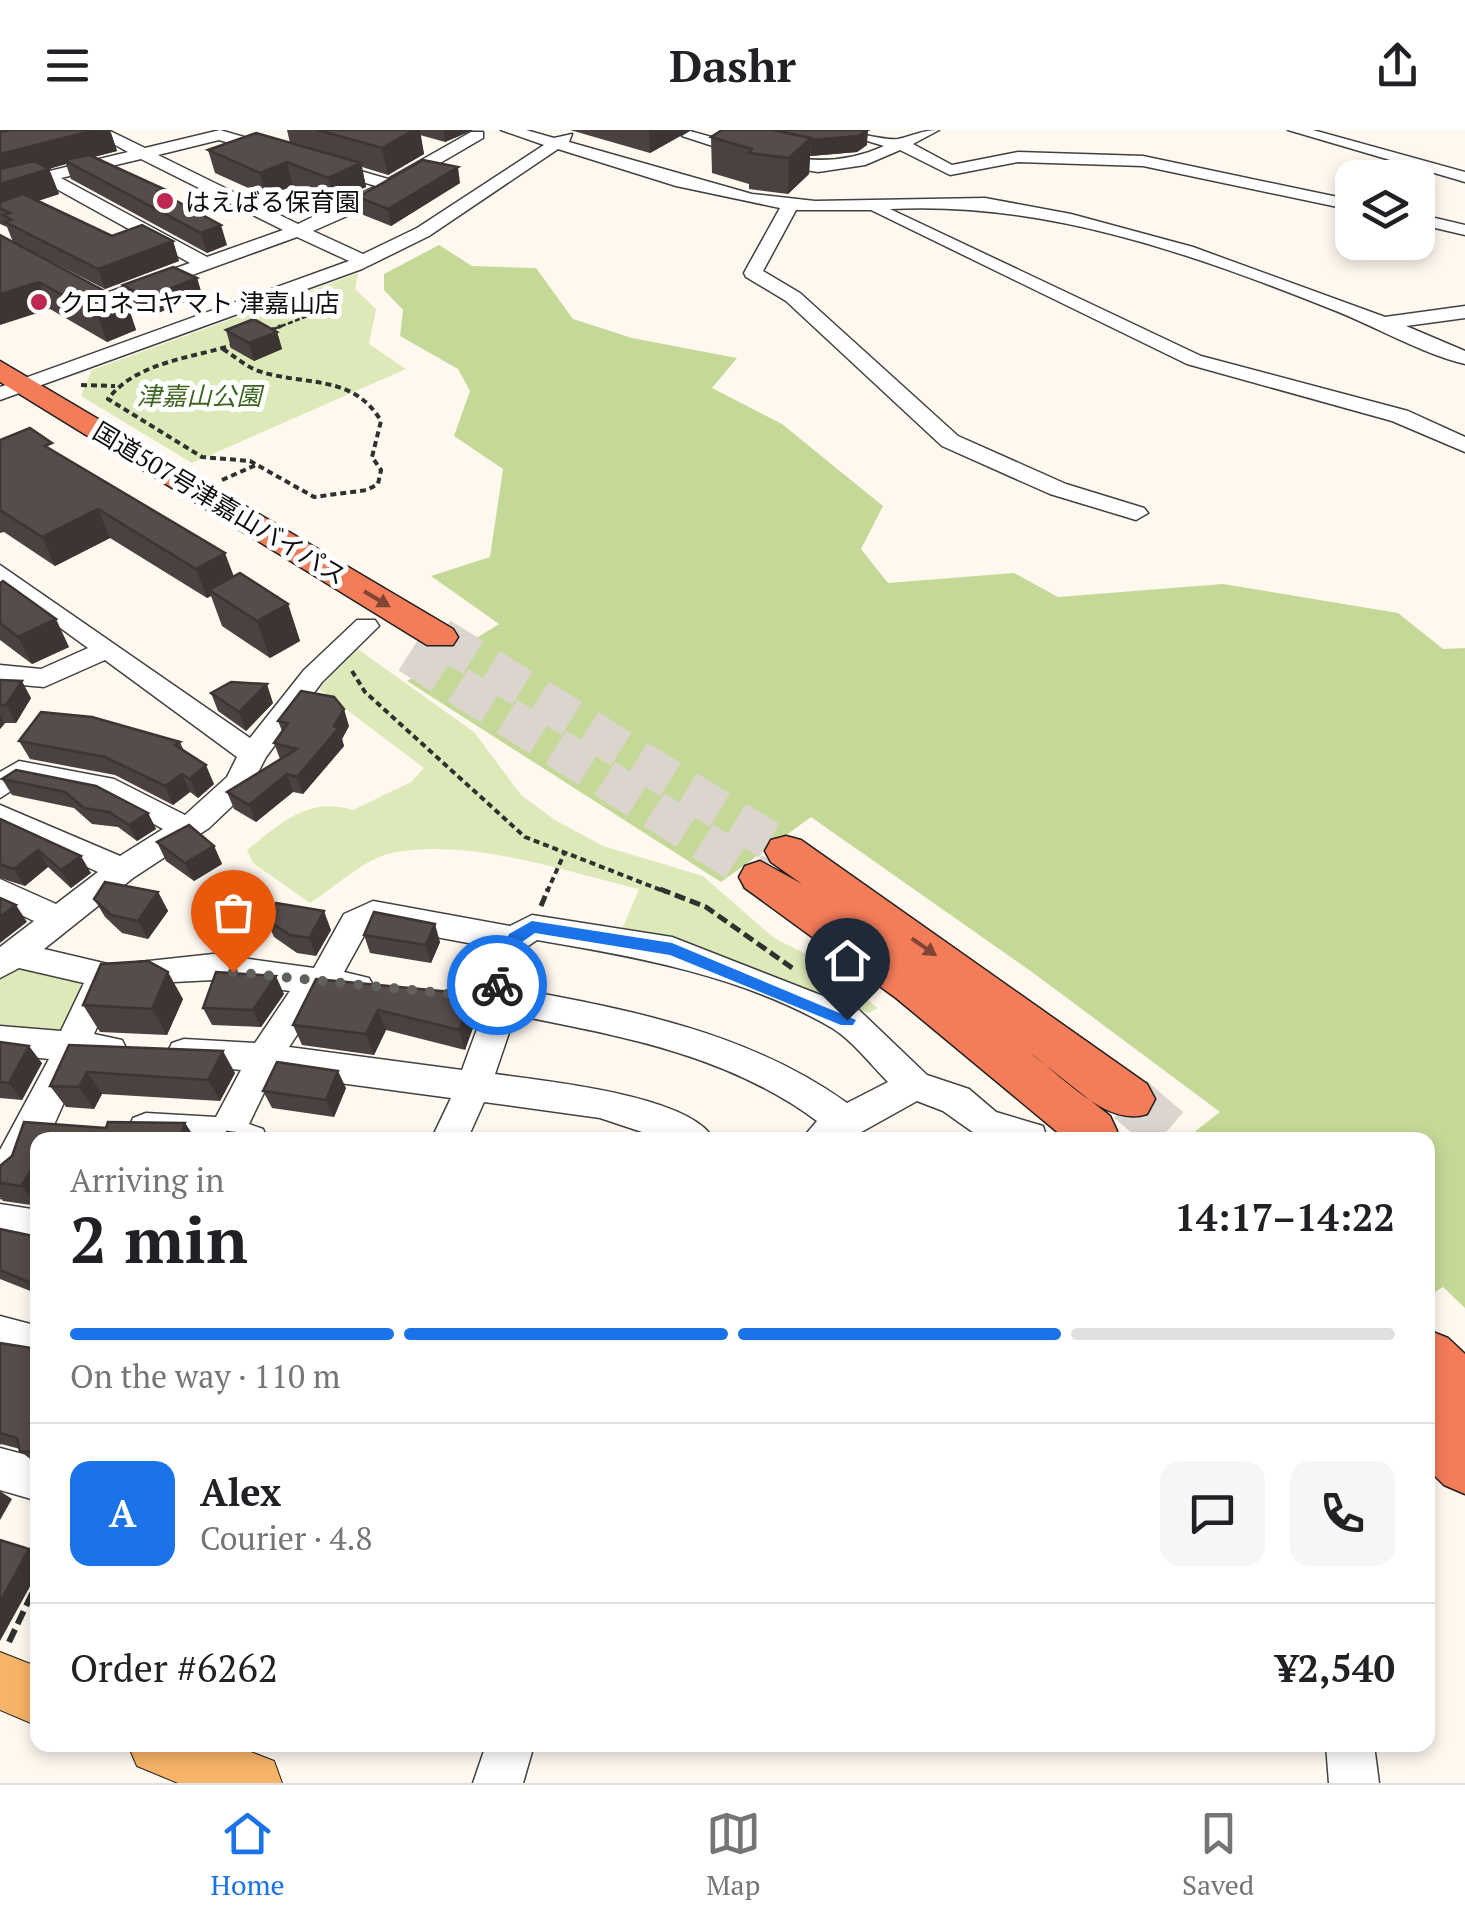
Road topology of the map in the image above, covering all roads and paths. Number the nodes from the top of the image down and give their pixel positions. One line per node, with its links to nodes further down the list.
1 (97, 130): 9 (street); 16 (street)
2 (509, 130): 10 (street)
3 (578, 130): 10 (street)
4 (840, 130): 12 (street)
5 (930, 130): 12 (street)
6 (1296, 130): 19 (street)
7 (696, 133): 11 (street); 12 (street)
8 (477, 135): 14 (street)
9 (74, 136)
10 (558, 142): 17 (street); 30 (street)
11 (673, 144)
12 (896, 144): 18 (street)
13 (427, 146): 14 (street)
14 (446, 151): 21 (street)
15 (656, 153): 17 (street)
16 (146, 155): 20 (street); 21 (street); 29 (street)
17 (631, 165): 26 (street)
18 (950, 170): 23 (street); 24 (street)
19 (1465, 177)
20 (48, 178): 22 (street); 31 (street)
21 (389, 185): 29 (street)
22 (0, 188)
23 (952, 200): 25 (street); 34 (street)
24 (1335, 201)
25 (874, 203): 26 (street); 43 (street)
26 (790, 205): 46 (street)
27 (1435, 223): 28 (street)
28 (1465, 230)
29 (298, 231): 30 (street); 31 (street)
30 (363, 261): 35 (street)
31 (206, 264): 35 (street)
32 (318, 298): 36 (path)
33 (1465, 312): 34 (street)
34 (1379, 324): 39 (street)
35 (166, 334): 41 (street)
36 (260, 334)
37 (242, 342): 38 (path)
38 (223, 350): 42 (path); 44 (path)
39 (1465, 358)
40 (68, 384): 42 (path)
41 (6, 386): 48 (highway, 国道507号津嘉山バイパス); 49 (highway, 国道507号津嘉山バイパス, one-way to 49)
42 (118, 386): 44 (path)
43 (1465, 445)
44 (256, 465): 45 (path)
45 (214, 484)
46 (1136, 514)
47 (0, 572): 50 (street)
48 (356, 635): 51 (highway, 国道507号津嘉山バイパス); 53 (street); 57 (path)
49 (440, 637)
50 (108, 649): 52 (street); 53 (street)
51 (409, 654)
52 (0, 674)
53 (254, 754): 56 (street)
54 (0, 788): 56 (street)
55 (0, 815): 58 (street)
56 (187, 829): 58 (street)
57 (564, 854): 61 (path); 64 (path)
58 (122, 870): 60 (street)
59 (0, 890): 60 (street)
60 (58, 919): 62 (street)
61 (524, 933): 65 (street); 68 (street); 73 (street)
62 (6, 958): 63 (street)
63 (104, 975): 65 (street); 70 (street)
64 (803, 975)
65 (318, 983): 66 (street); 71 (street)
66 (398, 990)
67 (454, 995): 68 (street)
68 (498, 999): 74 (street); 79 (street)
69 (0, 1040): 70 (street)
70 (72, 1048): 71 (street); 76 (street)
71 (264, 1058): 74 (street); 83 (street)
72 (1012, 1064): 75 (highway, one-way to 75); 80 (highway); 87 (street)
73 (915, 1085): 79 (street); 86 (street)
74 (473, 1088): 84 (street); 85 (street)
75 (1130, 1099)
76 (36, 1126): 77 (street); 81 (street)
77 (75, 1127)
78 (114, 1128): 82 (street)
79 (832, 1130)
80 (1092, 1131)
81 (32, 1132)
82 (162, 1132)
83 (235, 1132)
84 (453, 1132)
85 (684, 1132)
86 (1010, 1132)
87 (1030, 1132)
88 (30, 1135): 89 (street)
89 (0, 1182)
90 (0, 1221): 91 (street)
91 (30, 1226)
92 (0, 1335): 93 (street)
93 (30, 1344)
94 (1435, 1364): 95 (highway)
95 (1465, 1393)
96 (1435, 1435): 97 (highway)
97 (1465, 1464)
98 (0, 1470): 99 (street)
99 (30, 1478)
100 (30, 1613): 101 (path)
101 (14, 1677)
102 (178, 1752): 105 (main road)
103 (508, 1752): 106 (street)
104 (1351, 1752): 107 (street)
105 (228, 1770)
106 (498, 1783)
107 (1354, 1783)

